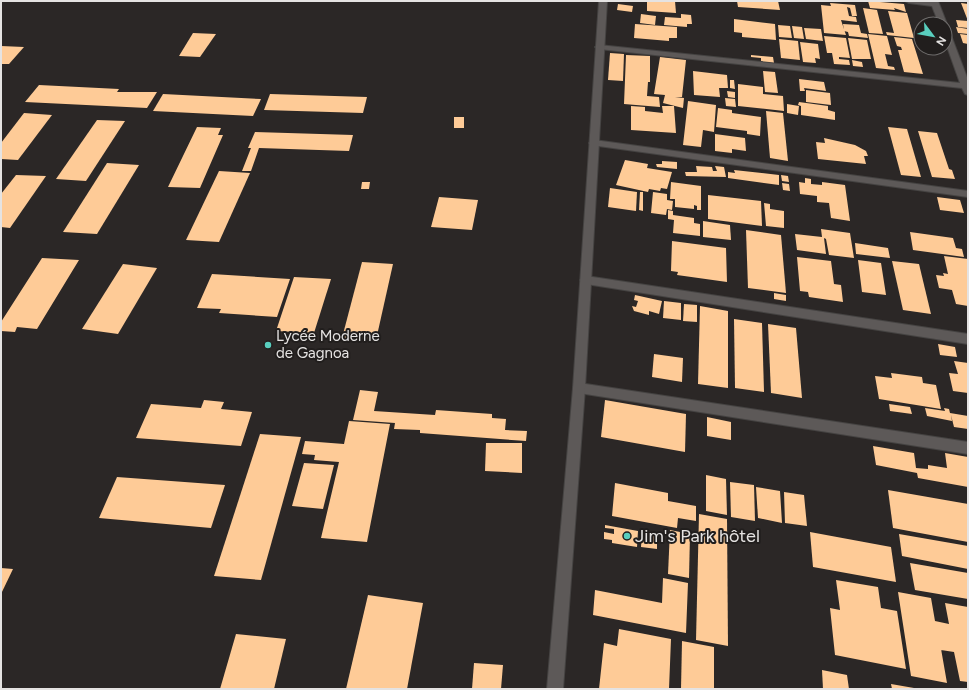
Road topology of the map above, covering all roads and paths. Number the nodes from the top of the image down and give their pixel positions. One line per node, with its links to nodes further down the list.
1 (603, 1): 5 (street)
2 (909, 1): 3 (street)
3 (935, 2): 4 (street)
4 (940, 16)
5 (599, 47): 8 (street); 9 (street)
6 (953, 48): 7 (street)
7 (965, 75): 8 (street)
8 (967, 90)
9 (594, 143): 10 (street); 11 (street)
10 (968, 194)
11 (586, 280): 12 (street); 13 (street)
12 (968, 339)
13 (579, 388): 14 (street); 15 (street)
14 (968, 448)
15 (555, 689)

